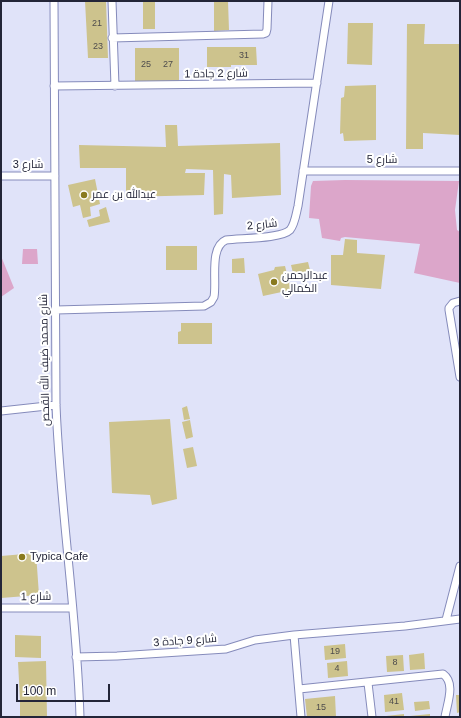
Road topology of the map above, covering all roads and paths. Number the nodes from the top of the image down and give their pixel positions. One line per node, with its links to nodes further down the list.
1 (54, 1): 7 (street, شارع محمد ضيف الله القحص)
2 (112, 1): 5 (street)
3 (268, 1): 5 (street)
4 (329, 1): 6 (street, شارع 2)
5 (112, 38): 8 (street)
6 (317, 83): 8 (street, شارع 2 جادة 1); 9 (street, شارع 2)
7 (54, 86): 8 (street, شارع 2 جادة 1); 12 (street, شارع محمد ضيف الله القحص)
8 (115, 86)
9 (304, 171): 10 (street, شارع 5); 14 (street, شارع 2)
10 (460, 171)
11 (1, 176): 12 (street, شارع 3)
12 (55, 176): 14 (street, شارع محمد ضيف الله القحص)
13 (460, 302): 15 (street)
14 (56, 310): 16 (street, شارع محمد ضيف الله القحص)
15 (460, 377)
16 (56, 405): 17 (street); 20 (street, شارع محمد ضيف الله القحص)
17 (1, 411)
18 (460, 566): 22 (street)
19 (1, 608): 20 (street, شارع 1)
20 (72, 608): 24 (street, شارع محمد ضيف الله القحص)
21 (460, 619): 22 (street, شارع 9 جادة 3)
22 (446, 620): 23 (street, شارع 9 جادة 3)
23 (294, 635): 24 (street, شارع 9 جادة 3); 26 (street)
24 (76, 657): 27 (street, شارع محمد ضيف الله القحص)
25 (368, 683): 26 (street); 29 (street); 30 (street)
26 (299, 689): 28 (street)
27 (80, 717)
28 (301, 717)
29 (372, 717)
30 (445, 717)

